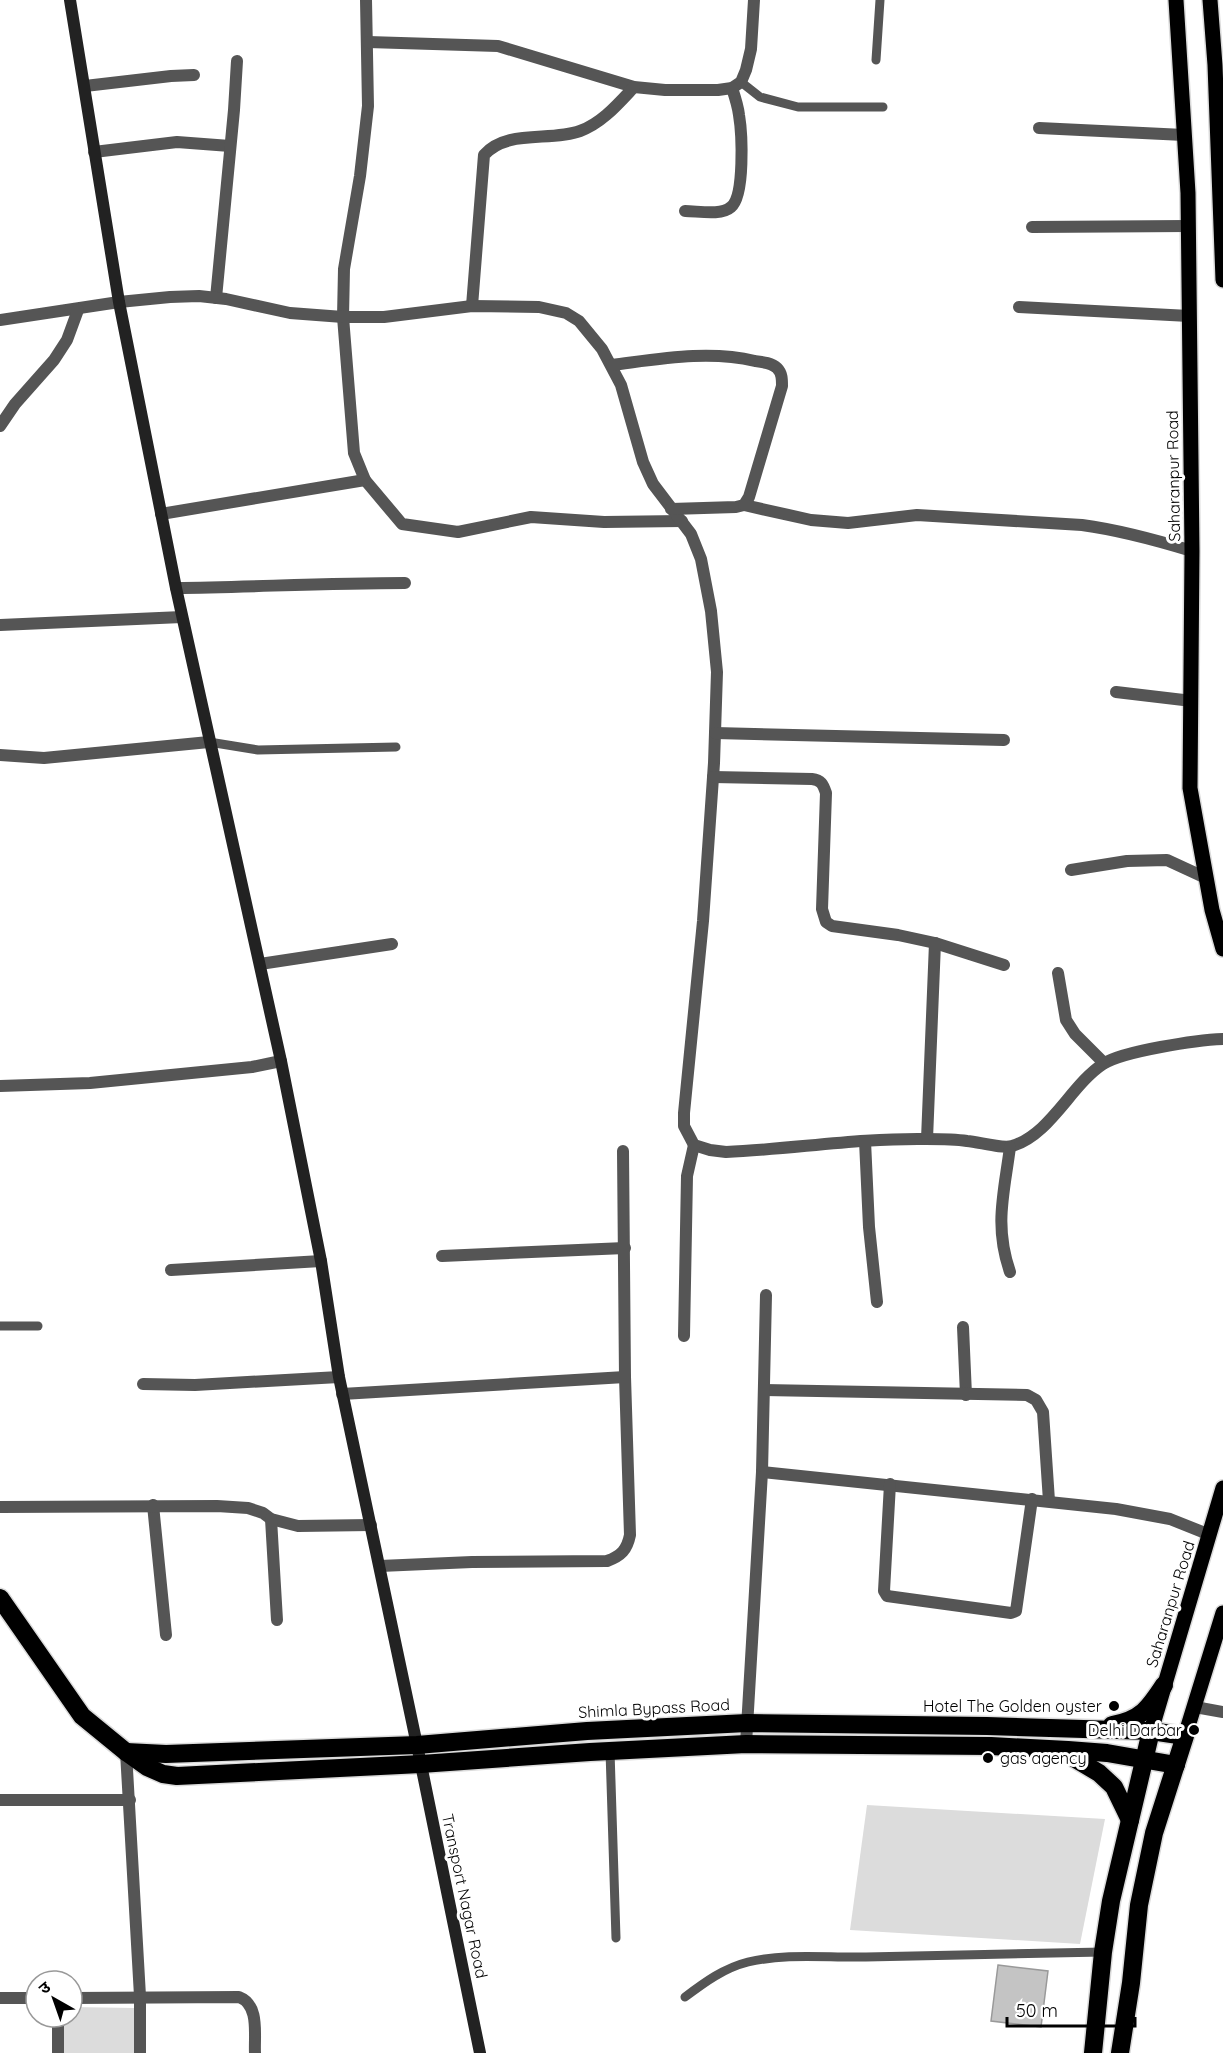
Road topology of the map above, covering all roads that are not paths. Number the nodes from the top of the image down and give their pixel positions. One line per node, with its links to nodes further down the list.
1 (70, 0): 13 (street, Transport Nagar Road)
2 (366, 0): 7 (street)
3 (754, 0): 12 (street)
4 (880, 0): 8 (lane)
5 (1176, 0): 17 (main road, Saharanpur Road)
6 (1210, 0): 10 (main road)
7 (368, 42): 14 (street); 30 (street)
8 (876, 60)
9 (237, 61): 18 (street)
10 (1219, 66): 23 (main road)
11 (194, 75): 13 (street)
12 (736, 85): 14 (street); 15 (lane); 20 (street)
13 (85, 86): 19 (street, Transport Nagar Road)
14 (634, 87): 27 (street)
15 (883, 107)
16 (1039, 128): 17 (street)
17 (1184, 135): 21 (main road, Saharanpur Road)
18 (230, 146): 19 (street); 25 (street)
19 (94, 152): 26 (street, Transport Nagar Road)
20 (685, 211)
21 (1188, 226): 22 (street); 31 (main road, Saharanpur Road)
22 (1032, 227)
23 (1223, 273): 24 (main road)
24 (1223, 280)
25 (216, 298): 26 (street); 30 (street)
26 (119, 302): 29 (street); 38 (street, Transport Nagar Road)
27 (471, 306): 30 (street); 33 (street)
28 (1019, 307): 31 (street)
29 (78, 309): 32 (street); 34 (street)
30 (344, 316): 35 (street)
31 (1189, 316): 40 (main road, Saharanpur Road)
32 (0, 320)
33 (612, 365): 36 (street); 37 (street)
34 (0, 426)
35 (365, 480): 38 (street); 39 (street)
36 (744, 505): 37 (street); 40 (street)
37 (671, 509): 39 (street)
38 (161, 514): 42 (street, Transport Nagar Road)
39 (682, 521): 47 (street)
40 (1192, 551): 46 (main road, Saharanpur Road)
41 (405, 583): 42 (street)
42 (176, 588): 43 (street, Transport Nagar Road)
43 (182, 617): 44 (street); 49 (street, Transport Nagar Road)
44 (0, 625)
45 (1116, 692): 46 (street)
46 (1192, 701): 54 (main road, Saharanpur Road)
47 (715, 733): 48 (street); 52 (street)
48 (1004, 740)
49 (209, 742): 50 (lane); 51 (street); 58 (street, Transport Nagar Road)
50 (396, 747)
51 (0, 755)
52 (713, 777): 55 (street); 67 (street)
53 (1071, 870): 54 (street)
54 (1206, 878): 57 (main road, Saharanpur Road)
55 (935, 943): 59 (street); 65 (street)
56 (392, 944): 58 (street)
57 (1223, 949)
58 (260, 964): 62 (street, Transport Nagar Road)
59 (1004, 965)
60 (1058, 973): 63 (street)
61 (1223, 1039): 63 (street)
62 (281, 1061): 64 (street); 72 (street, Transport Nagar Road)
63 (1104, 1063): 68 (street)
64 (0, 1086)
65 (927, 1138): 66 (street); 68 (street)
66 (865, 1141): 67 (street); 76 (street)
67 (694, 1145): 80 (street)
68 (1010, 1147): 74 (street)
69 (623, 1151): 70 (street)
70 (625, 1248): 71 (street); 82 (street)
71 (442, 1256)
72 (321, 1261): 73 (street); 81 (street, Transport Nagar Road)
73 (171, 1270)
74 (1010, 1272)
75 (766, 1295): 84 (street)
76 (877, 1302)
77 (0, 1326): 78 (lane)
78 (38, 1326)
79 (963, 1327): 86 (street)
80 (684, 1336)
81 (339, 1377): 83 (street); 85 (street, Transport Nagar Road)
82 (625, 1377): 85 (street); 97 (street)
83 (143, 1384)
84 (764, 1390): 86 (street); 87 (street)
85 (342, 1394): 95 (street, Transport Nagar Road)
86 (966, 1395): 91 (street)
87 (762, 1472): 88 (street); 105 (street)
88 (890, 1484): 90 (street); 90 (street)
89 (1223, 1488): 96 (main road, Saharanpur Road)
90 (1032, 1499): 91 (street)
91 (1049, 1501): 96 (street)
92 (153, 1505): 93 (street); 94 (street); 101 (street)
93 (0, 1507)
94 (271, 1519): 95 (street); 100 (street)
95 (371, 1525): 97 (street, Transport Nagar Road)
96 (1210, 1535): 102 (main road, Saharanpur Road)
97 (380, 1566): 110 (street, Transport Nagar Road)
98 (0, 1598): 113 (highway)
99 (1223, 1613): 103 (main road)
100 (277, 1620)
101 (166, 1635)
102 (1164, 1685): 106 (highway); 107 (main road, Saharanpur Road)
103 (1195, 1707): 104 (street); 108 (main road)
104 (1223, 1712)
105 (747, 1723): 106 (highway, Shimla Bypass Road); 109 (street); 110 (highway, Shimla Bypass Road)
106 (1087, 1730): 107 (highway, Shimla Bypass Road)
107 (1151, 1731): 108 (highway, Shimla Bypass Road); 114 (highway)
108 (1185, 1736): 116 (highway)
109 (746, 1744): 111 (highway); 112 (highway)
110 (417, 1745): 113 (highway, Shimla Bypass Road); 115 (street, Transport Nagar Road)
111 (1059, 1750): 114 (highway); 119 (highway)
112 (610, 1751): 115 (highway); 120 (lane)
113 (126, 1752): 115 (highway); 118 (street)
114 (1144, 1759): 116 (highway); 119 (highway)
115 (421, 1764): 131 (street, Transport Nagar Road)
116 (1176, 1765): 133 (highway)
117 (0, 1800): 118 (street)
118 (130, 1800): 122 (street)
119 (1130, 1820): 121 (highway)
120 (616, 1938)
121 (1103, 1952): 123 (lane); 132 (highway)
122 (140, 1996): 126 (street); 129 (street); 130 (street)
123 (685, 1997)
124 (0, 1998): 125 (street)
125 (24, 1998)
126 (84, 1998)
127 (58, 2029): 128 (street)
128 (58, 2053)
129 (140, 2053)
130 (255, 2053)
131 (480, 2053)
132 (1093, 2053)
133 (1120, 2053)

